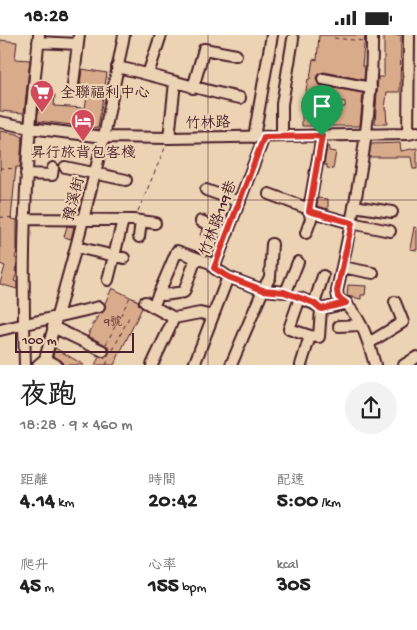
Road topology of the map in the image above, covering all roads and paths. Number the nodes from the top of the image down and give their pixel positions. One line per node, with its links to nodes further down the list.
1 (124, 35): 11 (street, 豫溪街)
2 (161, 35): 12 (street)
3 (272, 35): 25 (street, 竹林路119巷)
4 (39, 38): 9 (street); 20 (street)
5 (334, 38): 6 (path)
6 (372, 38): 16 (street)
7 (293, 39): 26 (street)
8 (412, 39): 21 (street)
9 (78, 40): 17 (street)
10 (236, 55): 15 (street)
11 (117, 67): 12 (street); 24 (street, 豫溪街)
12 (148, 74): 14 (street)
13 (323, 79): 16 (street)
14 (175, 82): 15 (street); 27 (street)
15 (193, 88): 18 (street)
16 (371, 88): 22 (street)
17 (72, 93)
18 (240, 98)
19 (0, 122): 20 (street, 竹林路)
20 (30, 128): 24 (street, 竹林路); 31 (street)
21 (413, 133): 22 (street, 竹林路)
22 (364, 135): 23 (street, 竹林路); 37 (street)
23 (322, 136): 26 (street, 竹林路); 38 (street)
24 (104, 137): 27 (street, 竹林路); 32 (street, 豫溪街)
25 (259, 137): 26 (street, 竹林路); 27 (street, 竹林路); 36 (street, 竹林路119巷)
26 (282, 137)
27 (169, 138): 43 (path)
28 (65, 167): 32 (street)
29 (0, 168): 31 (path)
30 (53, 168): 31 (street)
31 (27, 172): 41 (street)
32 (95, 174): 33 (street); 42 (street, 豫溪街)
33 (126, 180)
34 (206, 190): 36 (street)
35 (269, 194): 38 (street)
36 (240, 202): 48 (street, 竹林路119巷)
37 (354, 206): 39 (street); 46 (street)
38 (309, 210): 46 (street); 49 (street)
39 (392, 212)
40 (0, 217): 41 (path)
41 (24, 219): 42 (street); 75 (street)
42 (84, 219): 43 (street); 52 (street, 豫溪街)
43 (132, 220): 45 (street); 50 (street); 53 (street)
44 (201, 221): 48 (street)
45 (155, 223)
46 (352, 223): 47 (street); 57 (street)
47 (390, 231)
48 (228, 233): 56 (street, 竹林路119巷)
49 (306, 233)
50 (139, 237)
51 (272, 244): 62 (street)
52 (76, 247): 53 (street); 74 (street, 豫溪街)
53 (119, 257): 61 (street)
54 (196, 258): 56 (street); 64 (street); 73 (street)
55 (298, 262): 63 (street)
56 (216, 265): 60 (street, 竹林路119巷)
57 (342, 267): 58 (street); 68 (street)
58 (373, 273)
59 (323, 276): 69 (street)
60 (228, 277): 62 (street, 竹林路119巷); 71 (street)
61 (108, 280)
62 (263, 290): 63 (street, 竹林路119巷); 90 (street)
63 (284, 292): 66 (street, 竹林路119巷)
64 (164, 295)
65 (130, 297): 82 (path)
66 (300, 298): 69 (street, 竹林路119巷); 79 (street)
67 (395, 302): 81 (street)
68 (346, 303): 69 (street); 76 (street)
69 (317, 306): 79 (street)
70 (99, 307): 74 (street); 80 (path)
71 (213, 316): 73 (street); 89 (street)
72 (129, 317): 87 (path)
73 (174, 318): 88 (street)
74 (54, 322): 75 (street); 80 (street); 84 (street, 豫溪街)
75 (24, 325): 78 (street); 85 (street)
76 (361, 325): 77 (street); 81 (street)
77 (339, 326)
78 (0, 330)
79 (310, 336): 91 (street)
80 (83, 342): 82 (street)
81 (369, 343): 92 (street)
82 (102, 351)
83 (417, 357): 93 (street)
84 (42, 362): 86 (street)
85 (25, 365)
86 (56, 365)
87 (106, 365)
88 (152, 365)
89 (194, 365)
90 (231, 365)
91 (301, 365)
92 (376, 365)
93 (404, 365)

